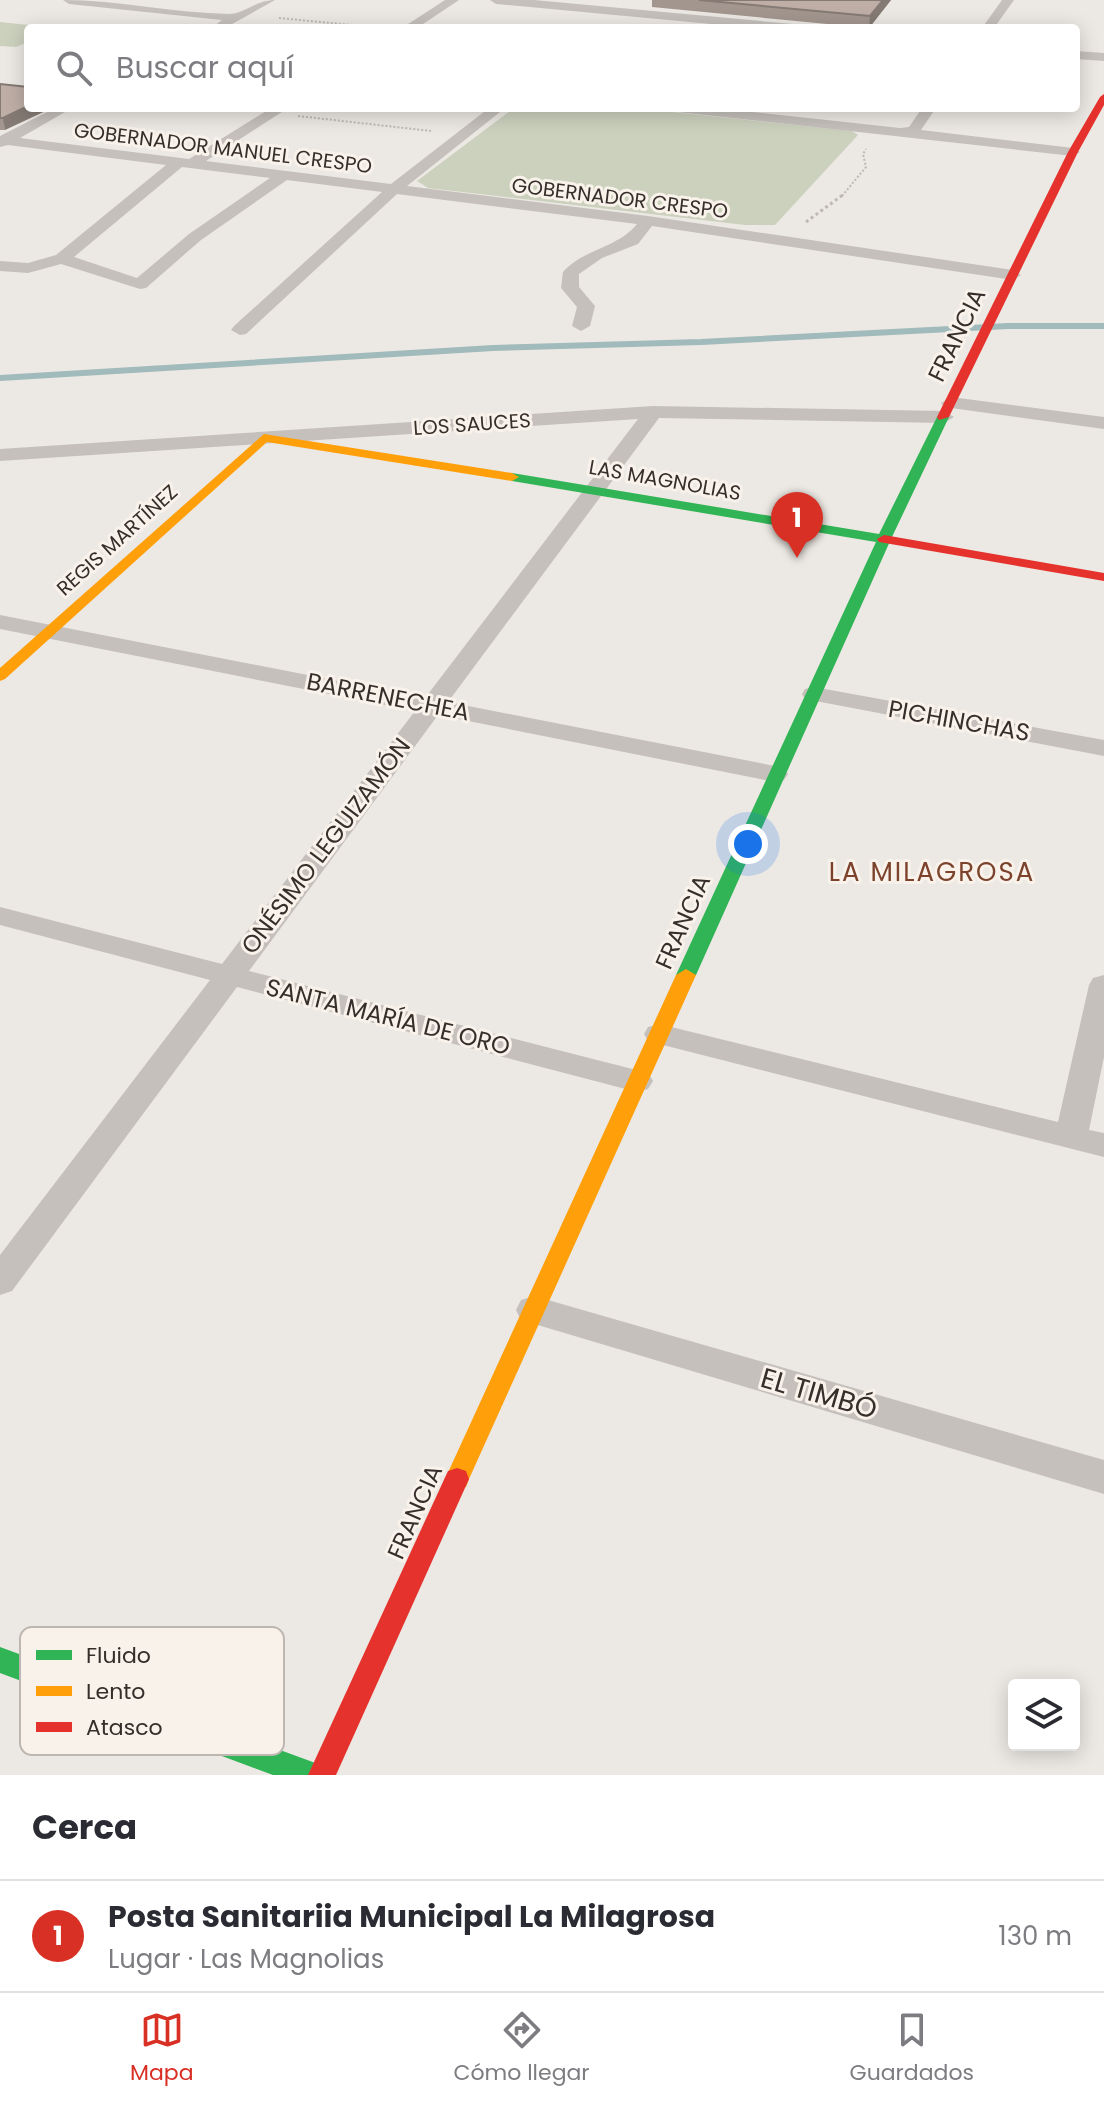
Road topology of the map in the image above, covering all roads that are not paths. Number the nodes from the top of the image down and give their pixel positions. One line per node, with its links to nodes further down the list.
1 (69, 0): 8 (street)
2 (269, 0): 8 (street)
3 (453, 0): 10 (street)
4 (496, 0): 7 (street)
5 (636, 0): 7 (street)
6 (1008, 0): 13 (street)
7 (621, 12): 11 (street); 12 (street)
8 (238, 16): 9 (street)
9 (223, 24)
10 (414, 24)
11 (605, 24)
12 (750, 24)
13 (991, 24)
14 (1080, 55): 15 (street)
15 (1104, 57)
16 (1104, 97): 24 (street, FRANCIA)
17 (57, 112): 23 (street)
18 (274, 112): 25 (street)
19 (493, 112): 27 (street)
20 (718, 112): 22 (street)
21 (925, 112): 22 (street)
22 (906, 131): 24 (street)
23 (1, 141): 25 (street, GOBERNADOR MANUEL CRESPO)
24 (1073, 152): 31 (street, FRANCIA)
25 (186, 163): 26 (street, GOBERNADOR MANUEL CRESPO); 29 (street)
26 (283, 176): 27 (street, GOBERNADOR MANUEL CRESPO); 29 (street)
27 (393, 190): 28 (street, GOBERNADOR CRESPO); 33 (street)
28 (648, 221): 31 (street, GOBERNADOR CRESPO); 32 (street)
29 (62, 259): 30 (street)
30 (0, 266)
31 (1013, 275): 34 (street, FRANCIA)
32 (581, 326)
33 (240, 330)
34 (948, 410): 35 (street, LOS SAUCES); 36 (street, LOS SAUCES); 40 (street, FRANCIA)
35 (653, 412): 37 (street, LOS SAUCES); 39 (street, ONÉSIMO LEGUIZAMÓN)
36 (1104, 423)
37 (264, 438): 38 (street, LOS SAUCES); 39 (street, LAS MAGNOLIAS); 43 (street, REGIS MARTÍNEZ)
38 (0, 455)
39 (592, 489): 40 (street, LAS MAGNOLIAS); 46 (street, ONÉSIMO LEGUIZAMÓN)
40 (884, 539): 41 (street, LAS MAGNOLIAS); 45 (street, FRANCIA)
41 (1104, 577)
42 (0, 622): 43 (street, BARRENECHEA)
43 (49, 631): 44 (street, REGIS MARTÍNEZ); 46 (street, BARRENECHEA)
44 (0, 676)
45 (814, 694): 47 (street, PICHINCHAS); 48 (street, FRANCIA)
46 (431, 705): 48 (street, BARRENECHEA); 50 (street, ONÉSIMO LEGUIZAMÓN)
47 (1104, 748)
48 (775, 774): 52 (street, FRANCIA)
49 (0, 916): 50 (street, SANTA MARÍA DE ORO)
50 (230, 976): 53 (street, SANTA MARÍA DE ORO); 56 (street, ONÉSIMO LEGUIZAMÓN)
51 (1104, 985): 54 (street)
52 (659, 1034): 53 (street, FRANCIA); 54 (street)
53 (637, 1081): 57 (street, FRANCIA)
54 (1071, 1137): 55 (street)
55 (1104, 1145)
56 (0, 1281)
57 (534, 1310): 58 (street, EL TIMBÓ); 63 (street, FRANCIA)
58 (1104, 1477)
59 (0, 1660): 60 (street)
60 (20, 1667)
61 (256, 1755): 62 (street)
62 (310, 1775)
63 (322, 1775)

